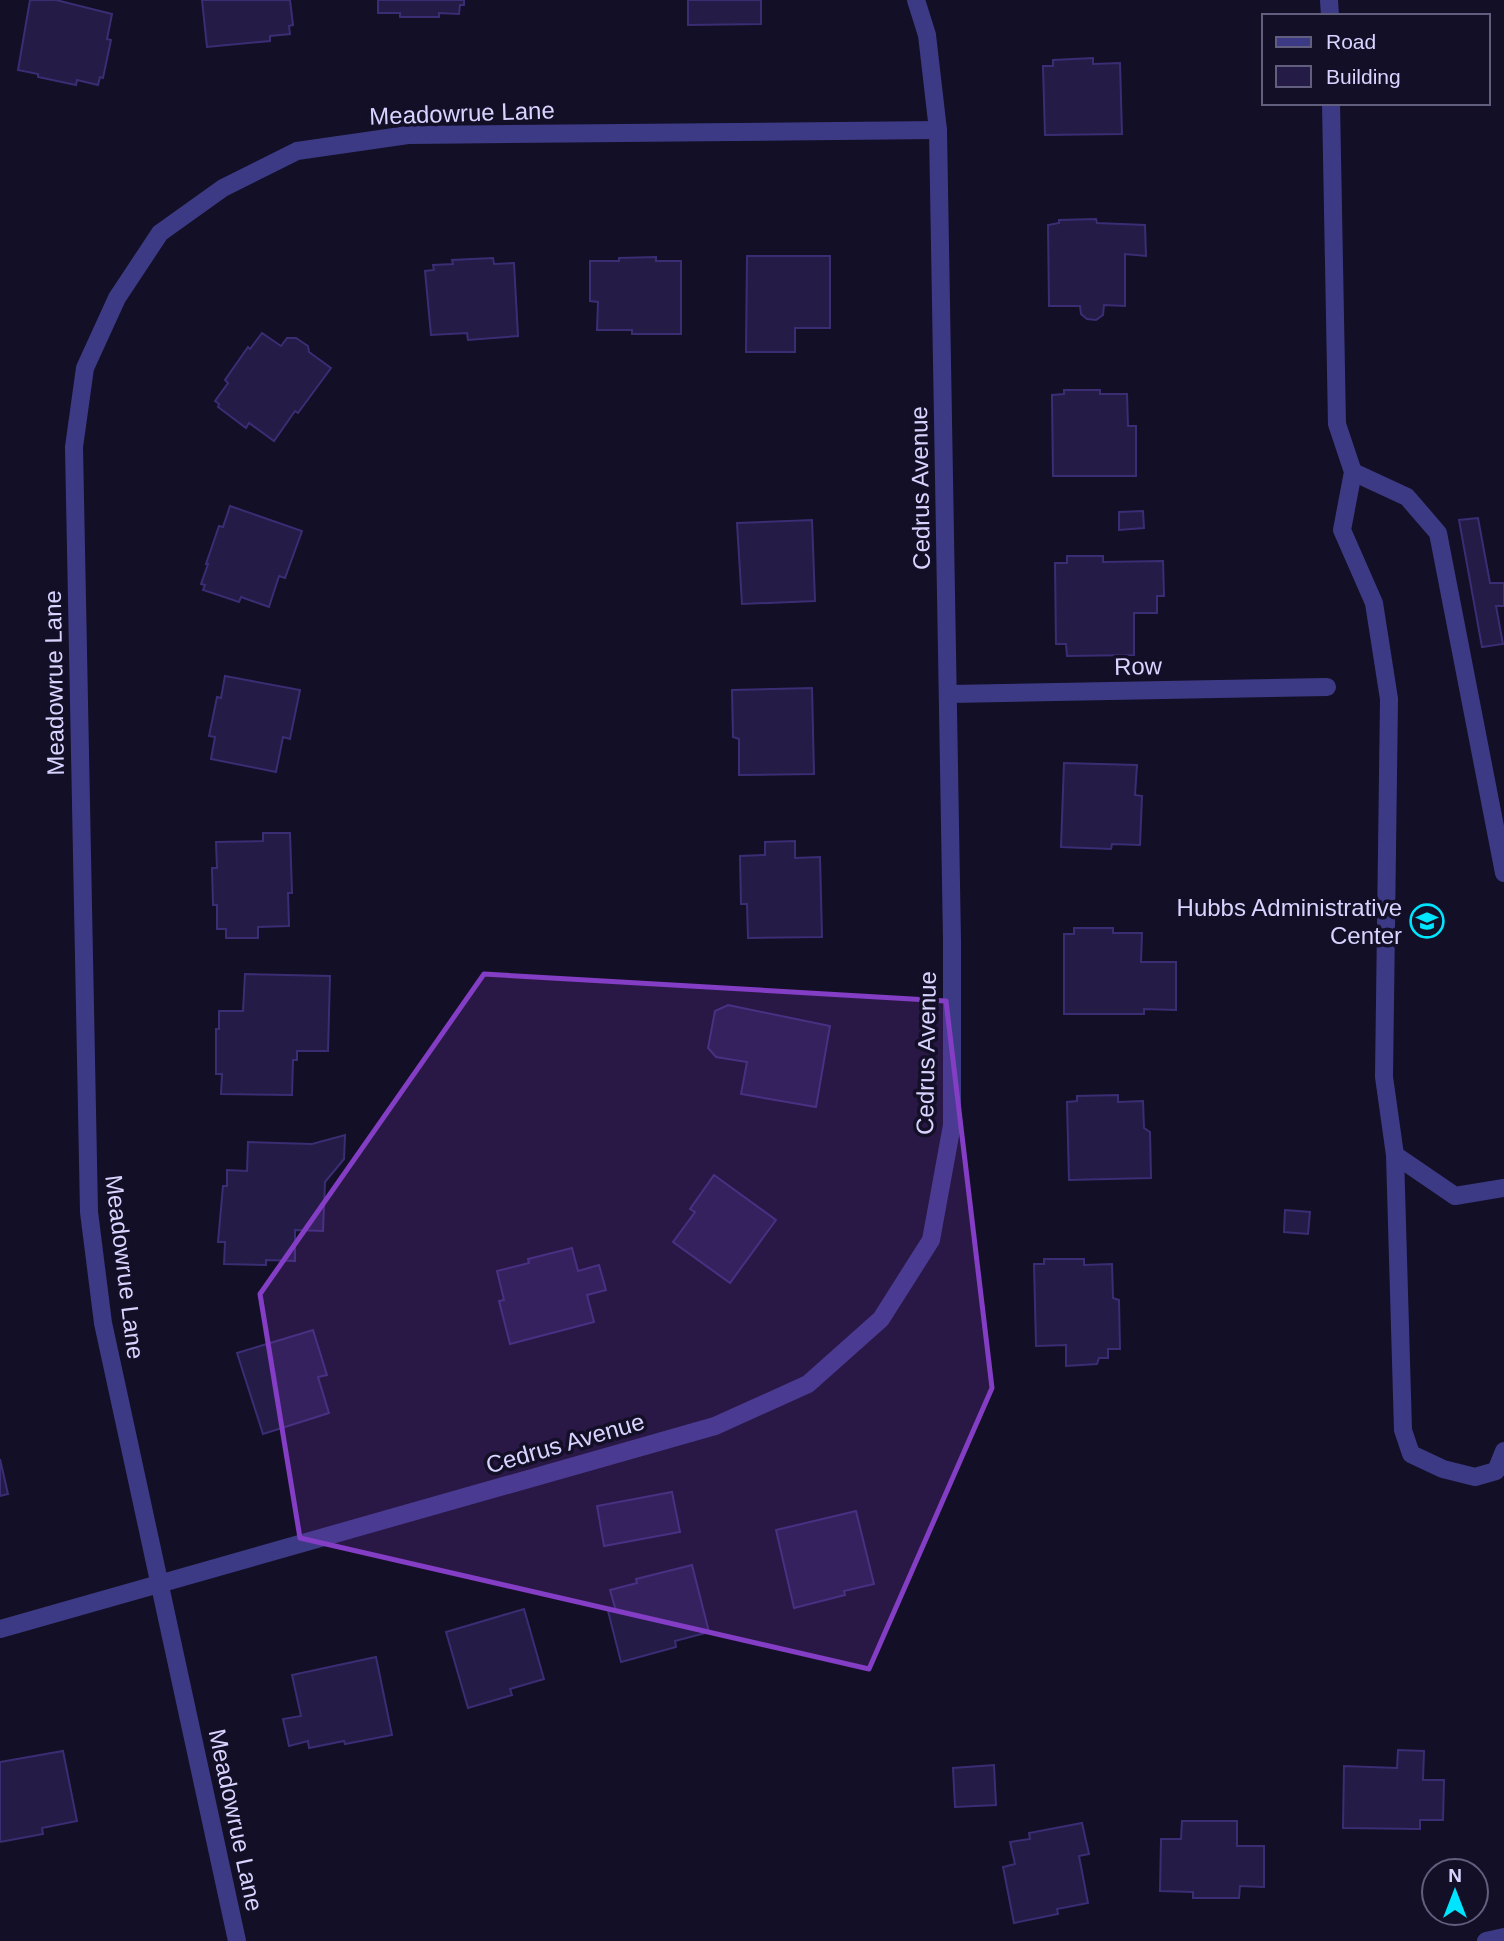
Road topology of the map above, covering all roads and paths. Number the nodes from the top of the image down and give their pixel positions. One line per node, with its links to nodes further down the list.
1 (916, 0): 3 (street, Cedrus Avenue)
2 (1331, 105): 4 (street)
3 (938, 130): 6 (street, Cedrus Avenue); 11 (street, Meadowrue Lane)
4 (1353, 471): 7 (street); 8 (street)
5 (1327, 687): 6 (street, Row)
6 (949, 694): 11 (street, Cedrus Avenue)
7 (1504, 873)
8 (1395, 1155): 9 (street); 10 (street)
9 (1504, 1188)
10 (1504, 1451)
11 (160, 1584): 12 (street, Cedrus Avenue); 14 (street, Meadowrue Lane)
12 (0, 1629)
13 (1504, 1937): 15 (street)
14 (237, 1941)
15 (1486, 1941)

